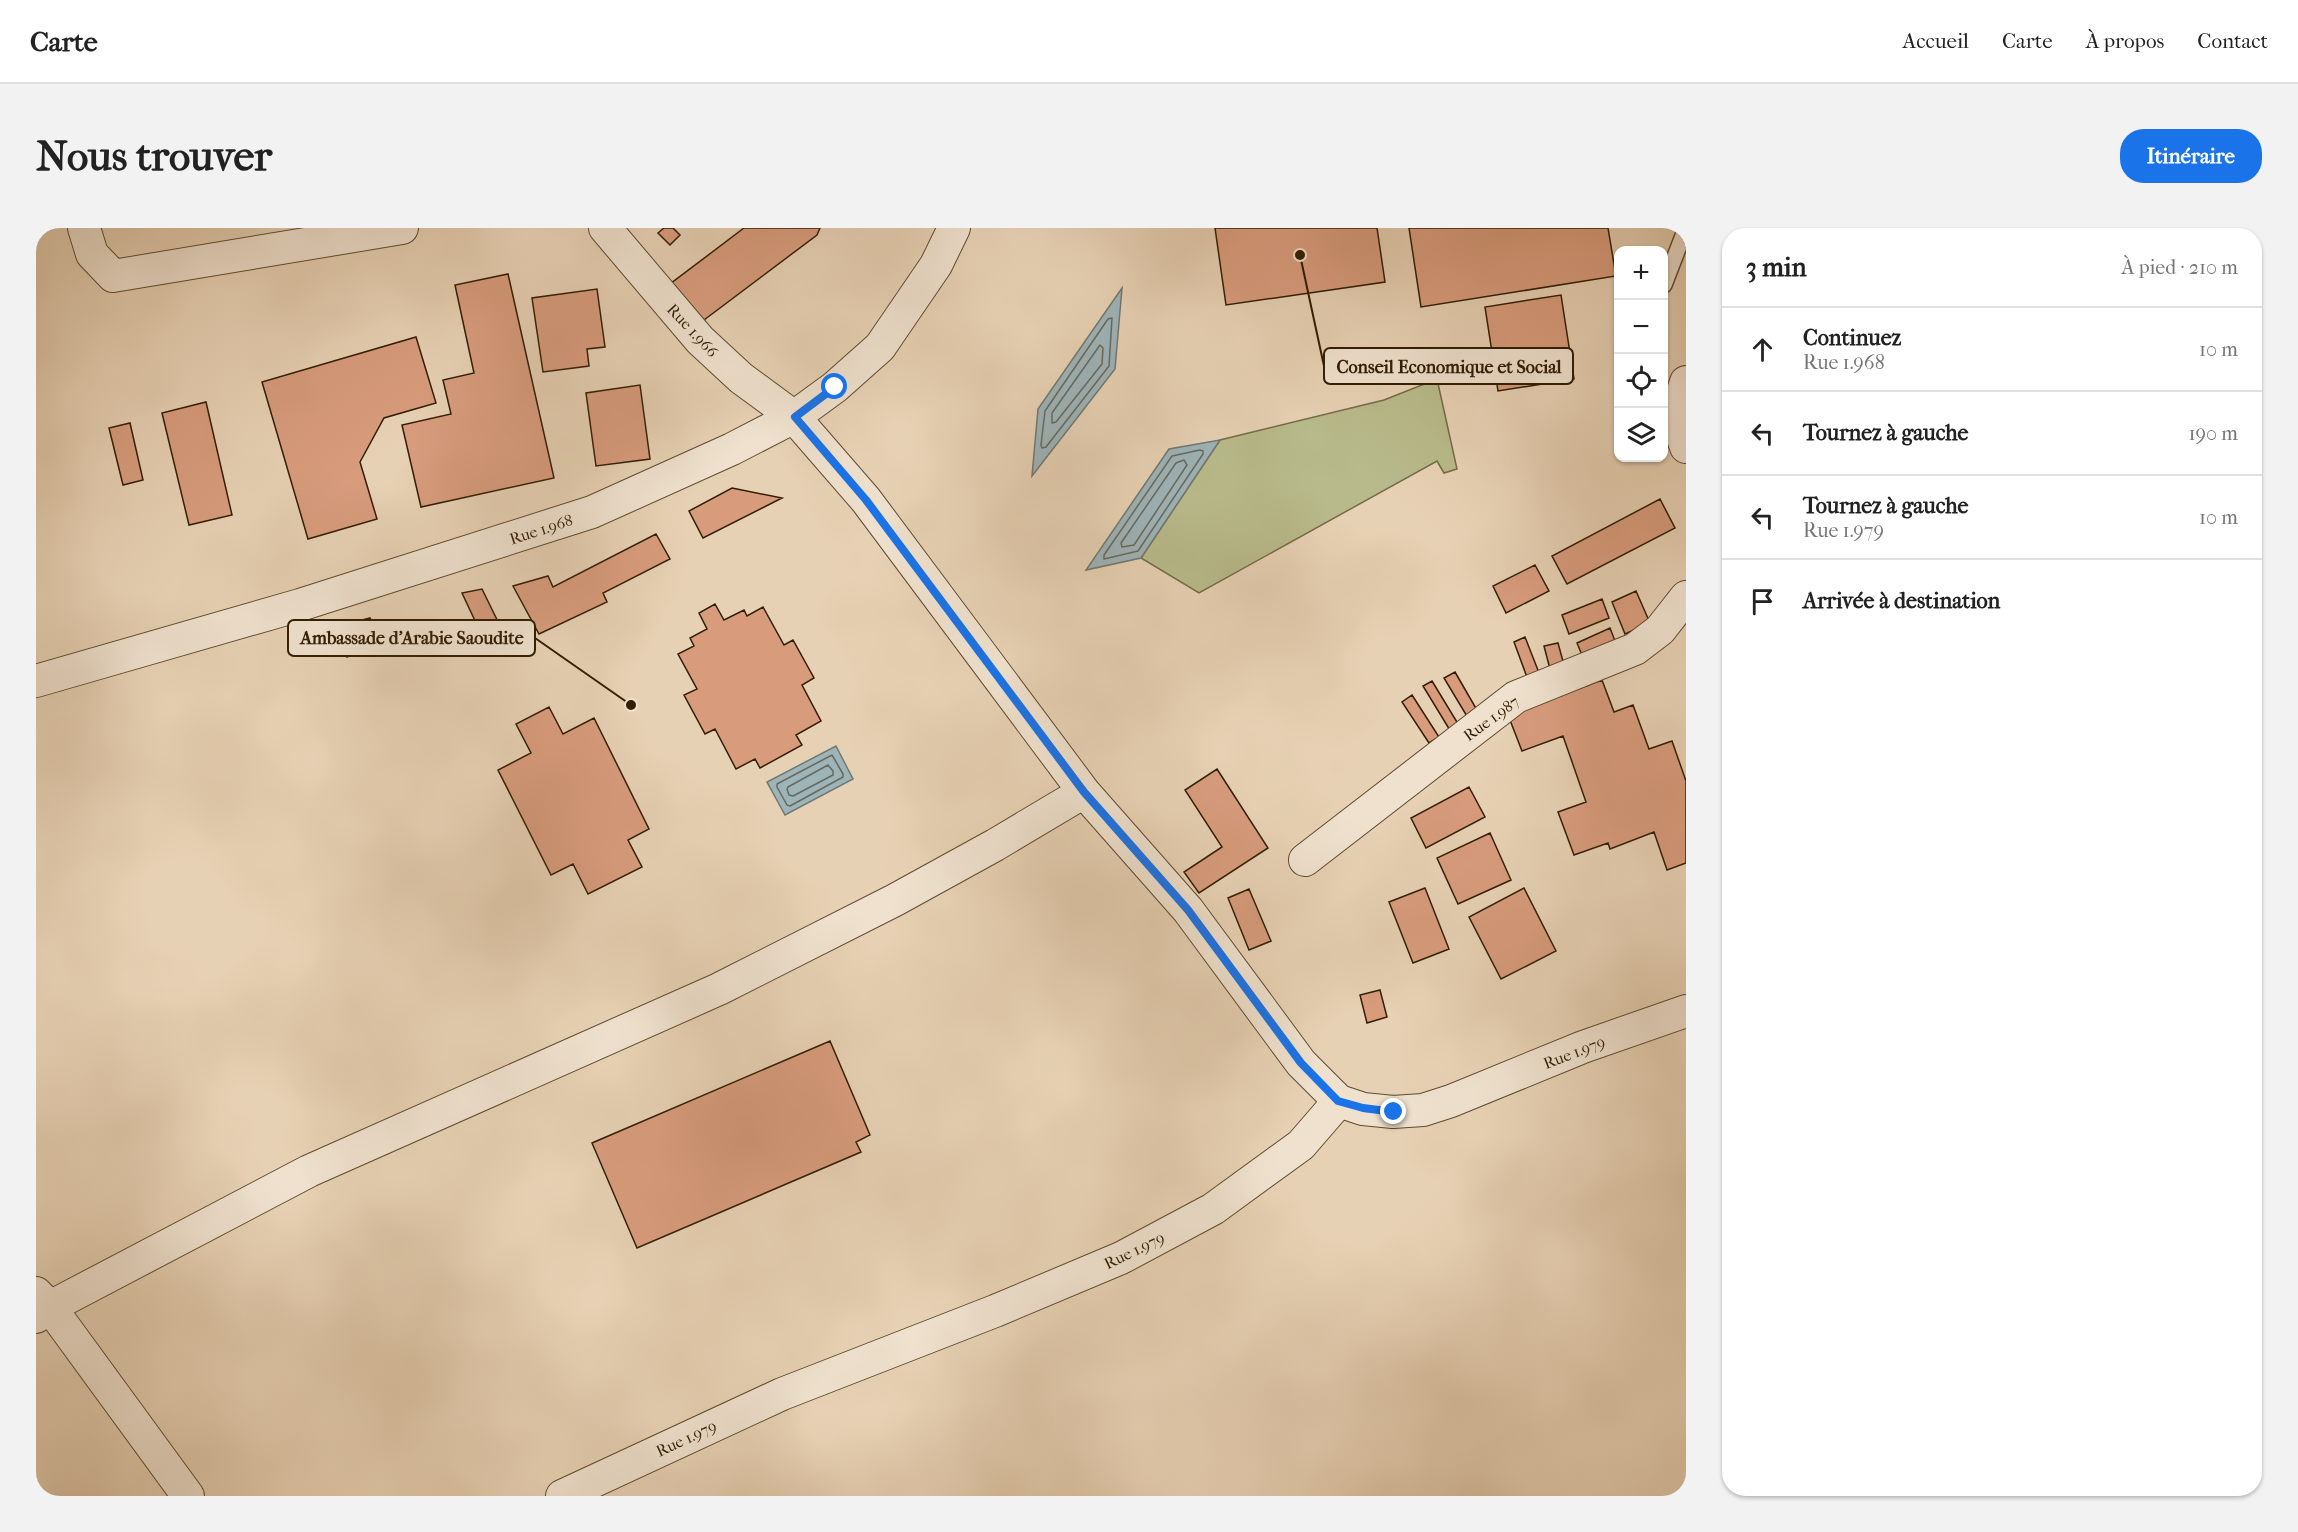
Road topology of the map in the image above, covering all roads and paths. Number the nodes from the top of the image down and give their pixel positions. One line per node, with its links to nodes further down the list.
1 (84, 228): 2 (street)
2 (402, 228)
3 (605, 228): 9 (street, Rue 1.966)
4 (954, 228): 9 (street, Rue 1.968)
5 (1686, 228): 6 (lane)
6 (1668, 275)
7 (1686, 382): 8 (street)
8 (1669, 413): 10 (street)
9 (795, 417): 12 (street, Rue 1.968); 13 (street, Rue 1.966)
10 (1686, 447)
11 (1686, 597): 14 (street, Rue 1.987)
12 (36, 681)
13 (1084, 792): 16 (street, Rue 1.966); 17 (street)
14 (1305, 860)
15 (1686, 1011): 16 (street, Rue 1.979)
16 (1338, 1101): 19 (street, Rue 1.979)
17 (41, 1306): 18 (street)
18 (188, 1496)
19 (562, 1496)

